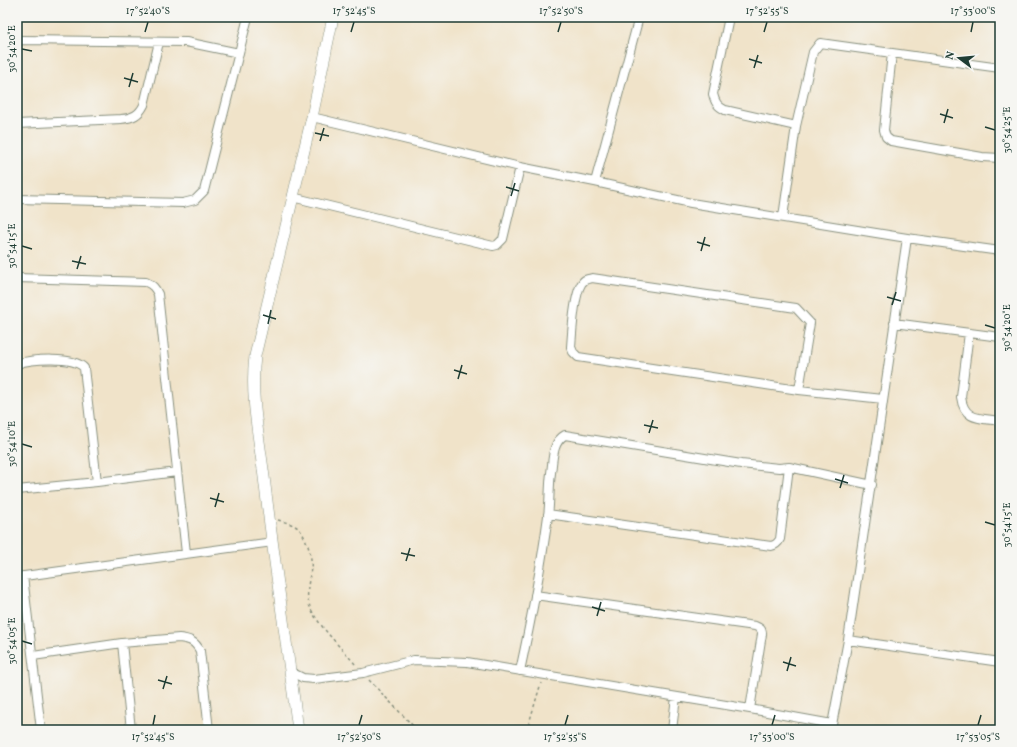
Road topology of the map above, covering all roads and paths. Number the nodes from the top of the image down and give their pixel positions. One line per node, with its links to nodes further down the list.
1 (248, 17): 7 (street)
2 (333, 17): 10 (street)
3 (639, 17): 15 (street)
4 (729, 17): 12 (street)
5 (17, 41): 6 (street)
6 (158, 42): 7 (street); 11 (street)
7 (239, 53): 17 (street)
8 (892, 53): 9 (street); 12 (street); 13 (street)
9 (1000, 68)
10 (312, 117): 14 (street); 16 (street)
11 (17, 124)
12 (796, 126): 18 (street)
13 (1000, 158)
14 (520, 167): 15 (street); 16 (street)
15 (595, 182): 18 (street)
16 (292, 197): 35 (street)
17 (17, 199)
18 (783, 217): 19 (street)
19 (907, 238): 20 (street); 22 (street)
20 (1000, 251)
21 (17, 278): 30 (street)
22 (894, 323): 23 (street); 27 (street)
23 (969, 333): 24 (street); 28 (street)
24 (1000, 338)
25 (17, 364): 31 (street)
26 (799, 390): 26 (street); 27 (street)
27 (883, 399): 32 (street)
28 (1000, 421)
29 (789, 467): 32 (street); 34 (street); 34 (street)
30 (177, 472): 31 (street); 37 (street)
31 (97, 482): 33 (street)
32 (872, 485): 40 (street)
33 (17, 488)
34 (548, 514): 39 (street)
35 (269, 517): 36 (street); 46 (path)
36 (273, 542): 37 (street); 45 (street)
37 (186, 553): 38 (street)
38 (20, 577): 42 (street)
39 (535, 595): 44 (street); 49 (street)
40 (848, 640): 43 (street); 50 (street)
41 (122, 643): 42 (street); 52 (street); 53 (street)
42 (33, 656): 51 (street)
43 (1000, 662)
44 (520, 671): 46 (street); 47 (street)
45 (291, 672): 46 (street); 54 (street)
46 (363, 673): 55 (path)
47 (543, 676): 48 (street); 56 (path)
48 (676, 697): 49 (street); 57 (street)
49 (750, 709): 50 (street)
50 (831, 727)
51 (41, 730)
52 (131, 730)
53 (209, 730)
54 (298, 730)
55 (417, 730)
56 (528, 730)
57 (672, 730)

